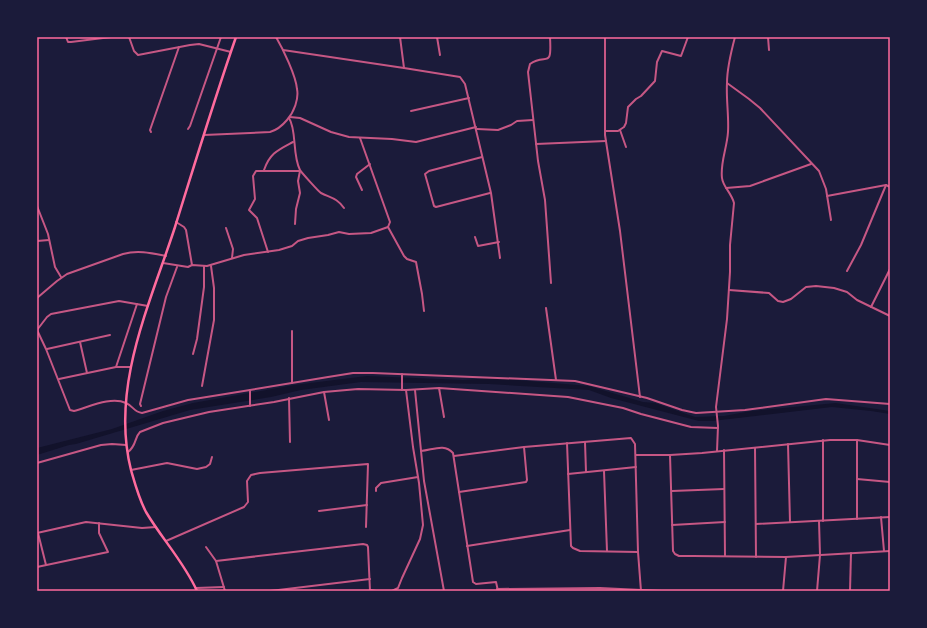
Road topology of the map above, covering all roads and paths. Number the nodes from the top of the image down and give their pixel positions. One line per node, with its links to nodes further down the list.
1 (66, 37): 2 (street)
2 (111, 37)
3 (129, 37): 14 (street)
4 (221, 37): 15 (street)
5 (236, 37): 18 (main road)
6 (276, 37): 16 (street)
7 (400, 37): 20 (street)
8 (437, 37): 19 (street)
9 (550, 37): 25 (street)
10 (605, 37): 29 (street)
11 (688, 37): 28 (street)
12 (735, 37): 21 (street)
13 (768, 37): 17 (street)
14 (179, 47): 15 (street); 30 (street)
15 (217, 48): 18 (street); 27 (street)
16 (283, 50): 20 (street); 24 (street)
17 (769, 50)
18 (231, 52): 31 (main road)
19 (440, 55)
20 (404, 68): 22 (street)
21 (727, 83): 38 (street); 44 (street)
22 (469, 98): 23 (street); 26 (street)
23 (411, 111)
24 (289, 118): 31 (street); 32 (street); 34 (street)
25 (533, 120): 26 (street); 35 (street)
26 (476, 128): 32 (street); 37 (street)
27 (188, 129)
28 (620, 130): 29 (street); 36 (street)
29 (605, 131): 33 (street)
30 (151, 132)
31 (204, 135): 51 (main road)
32 (360, 138): 39 (street)
33 (606, 141): 35 (street); 100 (street)
34 (293, 142): 40 (street); 41 (street)
35 (536, 144): 71 (street)
36 (626, 147)
37 (482, 157): 46 (street); 46 (street)
38 (812, 163): 44 (street); 47 (street)
39 (370, 164): 45 (street); 53 (street)
40 (264, 170): 41 (street); 59 (street)
41 (300, 171): 49 (street); 52 (street)
42 (886, 185): 43 (street); 47 (street); 69 (street)
43 (890, 187)
44 (726, 188): 72 (street)
45 (362, 190)
46 (491, 193): 58 (street)
47 (827, 196): 50 (street)
48 (37, 207): 56 (street)
49 (344, 208)
50 (832, 220)
51 (176, 222): 60 (main road); 64 (street)
52 (296, 224)
53 (388, 227): 59 (street); 78 (street)
54 (226, 228): 61 (street)
55 (475, 237): 58 (street)
56 (49, 240): 57 (street); 70 (street)
57 (37, 241)
58 (499, 242): 62 (street)
59 (268, 252): 61 (street)
60 (166, 256): 63 (main road); 70 (street)
61 (232, 258): 66 (street)
62 (500, 258)
63 (164, 263): 67 (street); 75 (main road)
64 (192, 265): 65 (street); 67 (street)
65 (204, 266): 66 (street); 85 (street)
66 (210, 266): 93 (street)
67 (177, 267): 105 (street)
68 (890, 269): 76 (street)
69 (847, 271)
70 (61, 277): 73 (street)
71 (551, 283)
72 (729, 290): 76 (street); 106 (street)
73 (37, 298)
74 (137, 304): 75 (street); 80 (street); 86 (street)
75 (148, 306): 87 (main road)
76 (871, 307): 79 (street)
77 (546, 308): 91 (street)
78 (424, 311)
79 (890, 316)
80 (37, 330): 84 (street)
81 (292, 331): 92 (street)
82 (110, 335): 83 (street)
83 (80, 342): 84 (street); 88 (street)
84 (46, 349): 90 (street)
85 (193, 354)
86 (116, 367): 87 (street); 88 (street)
87 (131, 367): 102 (main road)
88 (87, 373): 90 (street)
89 (402, 375): 91 (street); 92 (street); 95 (street)
90 (59, 379): 102 (street)
91 (556, 380): 100 (street)
92 (292, 383): 98 (street)
93 (202, 386)
94 (439, 388): 97 (street); 107 (street); 109 (street)
95 (402, 389): 96 (street); 99 (street)
96 (406, 390): 97 (street); 134 (street)
97 (415, 390): 121 (street)
98 (250, 391): 102 (street); 104 (street)
99 (324, 392): 101 (street); 108 (street)
100 (640, 397): 106 (street)
101 (289, 398): 104 (street); 112 (street)
102 (126, 403): 116 (main road)
103 (890, 404): 106 (street)
104 (250, 405): 123 (street)
105 (142, 406)
106 (717, 411): 109 (street)
107 (444, 417)
108 (329, 420)
109 (718, 427): 122 (street)
110 (823, 440): 111 (street); 115 (street); 149 (street)
111 (857, 440): 118 (street); 135 (street)
112 (290, 442)
113 (585, 442): 114 (street); 126 (street); 132 (street)
114 (567, 443): 117 (street); 133 (street)
115 (788, 444): 119 (street); 151 (street)
116 (126, 445): 123 (main road); 128 (street)
117 (524, 446): 125 (street); 140 (street)
118 (890, 446)
119 (755, 448): 120 (street); 154 (street)
120 (724, 450): 122 (street); 137 (street)
121 (420, 451): 125 (street); 141 (street)
122 (717, 451): 124 (street)
123 (127, 453): 130 (main road)
124 (670, 455): 126 (street); 139 (street)
125 (454, 456): 140 (street)
126 (636, 456): 129 (street)
127 (212, 457): 130 (street)
128 (37, 463)
129 (636, 467): 131 (street); 164 (street)
130 (131, 470): 155 (main road)
131 (604, 471): 132 (street); 163 (street)
132 (586, 473): 133 (street)
133 (568, 474): 157 (street)
134 (418, 477): 138 (street); 142 (street)
135 (857, 479): 136 (street); 147 (street)
136 (890, 482)
137 (724, 489): 139 (street); 150 (street)
138 (376, 491)
139 (672, 491): 153 (street)
140 (459, 492): 160 (street)
141 (427, 493): 142 (street); 185 (street)
142 (421, 495): 184 (street)
143 (367, 505): 144 (street); 156 (street); 159 (street)
144 (319, 511)
145 (890, 517): 146 (street)
146 (882, 518): 147 (street); 165 (street)
147 (858, 519): 149 (street)
148 (819, 521): 149 (street); 151 (street); 167 (street)
149 (823, 521)
150 (725, 522): 153 (street); 168 (street)
151 (790, 522): 154 (street)
152 (99, 523): 155 (street); 158 (street); 172 (street)
153 (672, 524): 168 (street)
154 (756, 524): 169 (street)
155 (156, 527): 159 (main road)
156 (366, 527)
157 (570, 530): 160 (street); 163 (street)
158 (38, 533): 172 (street)
159 (166, 541): 177 (main road)
160 (468, 546): 179 (street)
161 (206, 547): 171 (street)
162 (890, 551): 165 (street)
163 (607, 552): 164 (street)
164 (638, 552): 180 (street)
165 (884, 552): 166 (street)
166 (851, 553): 167 (street); 190 (street)
167 (820, 555): 170 (street); 189 (street)
168 (725, 556): 169 (street)
169 (756, 557): 170 (street)
170 (786, 557): 188 (street)
171 (216, 561): 174 (street); 175 (street)
172 (46, 565): 173 (street)
173 (37, 567)
174 (370, 579): 178 (street); 182 (street)
175 (224, 587): 177 (street); 181 (street)
176 (600, 588): 179 (street); 180 (street); 186 (street)
177 (196, 590)
178 (370, 590): 183 (street)
179 (498, 590)
180 (641, 590): 187 (street)
181 (225, 591)
182 (270, 591)
183 (376, 591)
184 (392, 591)
185 (444, 591)
186 (600, 591)
187 (732, 591)
188 (784, 591)
189 (817, 591)
190 (850, 591)

